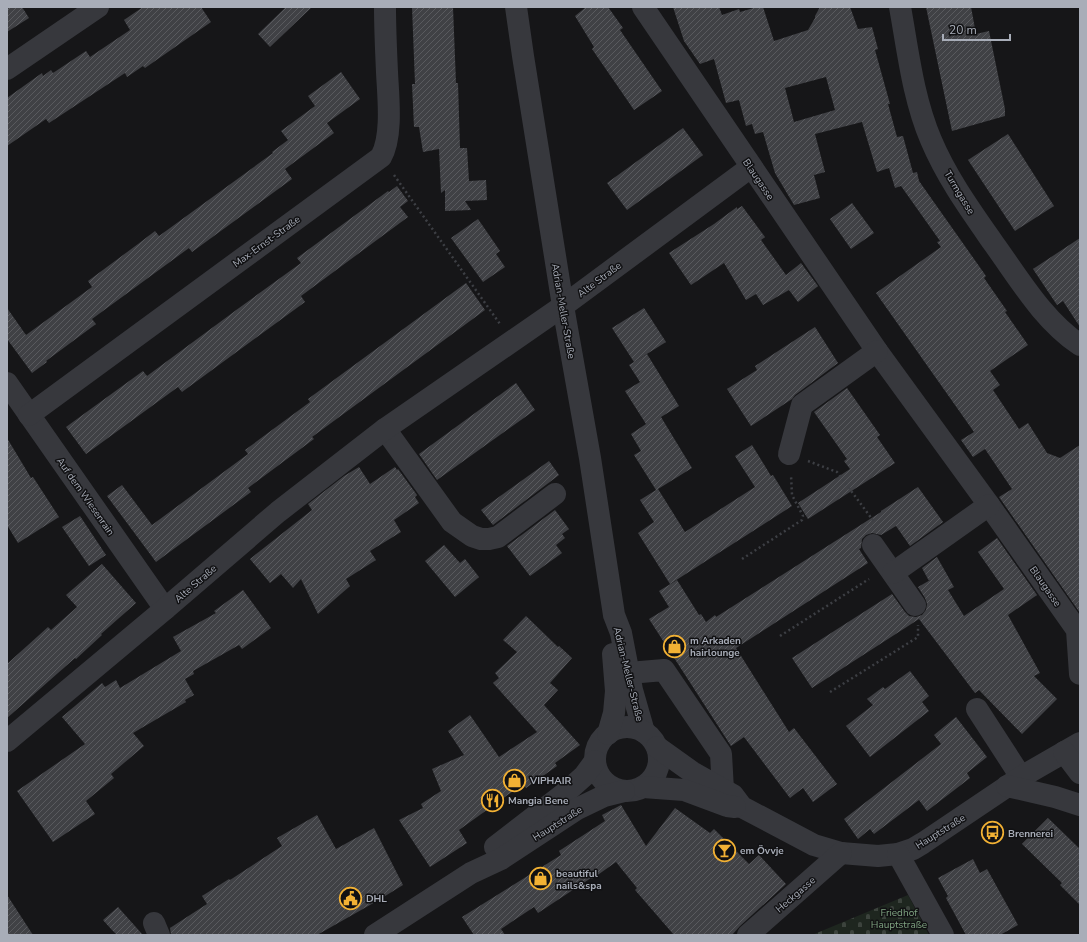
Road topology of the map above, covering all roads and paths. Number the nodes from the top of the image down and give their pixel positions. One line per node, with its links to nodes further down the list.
1 (98, 7): 6 (street)
2 (385, 7): 7 (street)
3 (516, 7): 9 (street, Adrian-Meller-Straße)
4 (643, 7): 8 (street, Blaugasse)
5 (900, 7): 11 (street, Turmgasse)
6 (7, 69)
7 (380, 156): 10 (path); 14 (street, Max-Ernst-Straße)
8 (751, 167): 9 (street, Alte Straße); 12 (street, Blaugasse)
9 (563, 306): 10 (street, Alte Straße); 24 (street, Adrian-Meller-Straße)
10 (512, 341): 15 (street, Alte Straße)
11 (1080, 345)
12 (877, 351): 16 (street); 18 (street, Blaugasse)
13 (7, 383): 14 (street, Auf dem Wiesenrain)
14 (30, 415): 23 (street, Auf dem Wiesenrain)
15 (385, 429): 17 (street); 23 (street, Alte Straße)
16 (789, 454): 19 (path); 20 (path)
17 (556, 494)
18 (989, 505): 21 (street); 25 (street, Blaugasse)
19 (875, 535): 21 (street)
20 (742, 559)
21 (890, 570): 22 (street); 26 (path)
22 (915, 605): 29 (path)
23 (165, 609): 33 (street, Alte Straße)
24 (614, 616): 27 (street, Adrian-Meller-Straße); 31 (street, Adrian-Meller-Straße)
25 (1078, 629): 28 (street, Blaugasse)
26 (780, 636)
27 (629, 673): 32 (street, Adrian-Meller-Straße); 39 (street)
28 (1080, 674)
29 (830, 692)
30 (977, 709): 37 (street)
31 (608, 734): 32 (street); 35 (street)
32 (651, 740): 38 (street); 39 (street, Hauptstraße)
33 (7, 741)
34 (1072, 747): 36 (street); 37 (street, Hauptstraße)
35 (595, 761): 38 (street); 44 (street, Hauptstraße)
36 (1080, 773)
37 (1014, 782): 40 (street); 43 (street, Hauptstraße)
38 (634, 789): 41 (street, Hauptstraße); 44 (street, Hauptstraße)
39 (723, 790): 41 (street, Hauptstraße)
40 (1080, 805)
41 (742, 807): 42 (street, Hauptstraße)
42 (841, 853): 43 (street, Hauptstraße); 46 (street, Heckgasse)
43 (898, 854): 47 (street)
44 (471, 873): 45 (street, Hauptstraße)
45 (375, 935)
46 (748, 935)
47 (943, 935)

